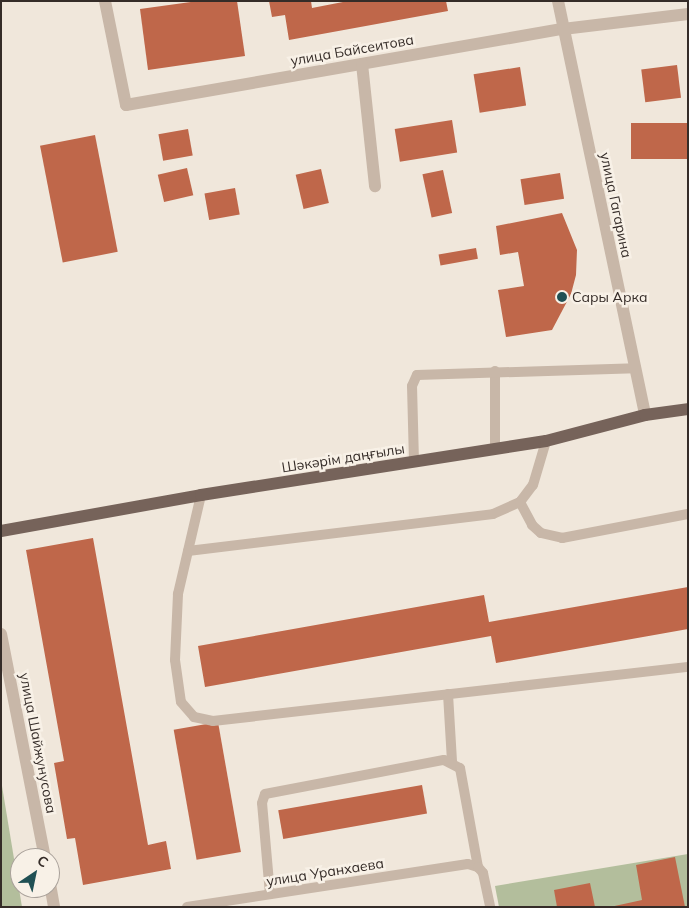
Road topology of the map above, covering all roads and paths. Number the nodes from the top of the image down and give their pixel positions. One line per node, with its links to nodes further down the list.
1 (105, 1): 5 (street, улица Байсеитова)
2 (558, 1): 4 (street, улица Гагарина)
3 (688, 14): 4 (street, улица Байсеитова)
4 (563, 28): 5 (street, улица Байсеитова); 7 (street, улица Гагарина)
5 (362, 64): 6 (street)
6 (375, 186)
7 (635, 368): 8 (lane); 10 (street, улица Гагарина)
8 (495, 371): 12 (lane); 13 (lane)
9 (688, 409): 10 (main road, Шәкәрім даңғылы)
10 (645, 415): 11 (main road, Шәкәрім даңғылы)
11 (546, 441): 12 (main road, Шәкәрім даңғылы); 15 (lane)
12 (495, 449): 13 (main road, Шәкәрім даңғылы)
13 (414, 462): 14 (main road, Шәкәрім даңғылы)
14 (201, 495): 17 (main road, Шәкәрім даңғылы); 18 (lane)
15 (520, 502): 16 (lane); 18 (lane)
16 (688, 514)
17 (1, 531)
18 (188, 552): 21 (lane)
19 (1, 634): 23 (street, улица Шайжунусова)
20 (688, 667): 21 (lane)
21 (448, 694): 22 (lane)
22 (452, 762): 24 (lane); 25 (lane)
23 (43, 848)
24 (473, 866): 25 (lane, улица Уранхаева); 27 (lane)
25 (270, 894): 26 (lane, улица Уранхаева)
26 (187, 907)
27 (490, 907)

